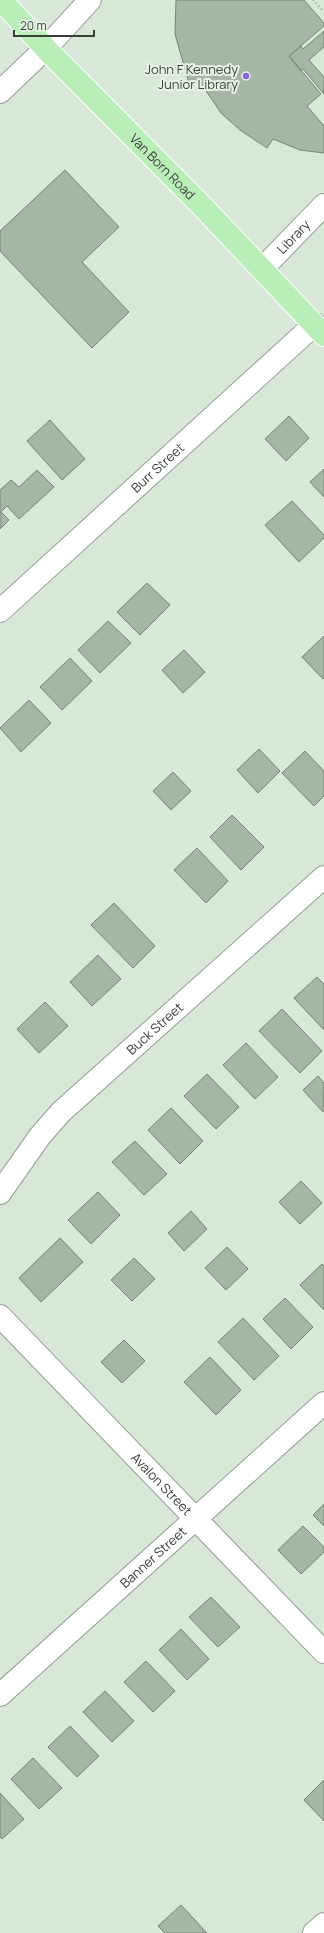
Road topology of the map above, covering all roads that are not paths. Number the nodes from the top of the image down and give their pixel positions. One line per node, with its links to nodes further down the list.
1 (1, 0): 3 (main road, Van Born Road)
2 (90, 0): 3 (street)
3 (46, 48): 4 (street); 6 (main road, Van Born Road)
4 (0, 92)
5 (324, 205): 6 (street, Library)
6 (262, 269): 7 (main road, Van Born Road)
7 (319, 329): 8 (street, Burr Street)
8 (0, 611)
9 (324, 877): 10 (street, Buck Street)
10 (0, 1193)
11 (0, 1316): 13 (street, Avalon Street)
12 (324, 1403): 13 (street, Banner Street)
13 (195, 1519): 14 (street, Avalon Street); 15 (street, Banner Street)
14 (324, 1652)
15 (0, 1694)
16 (324, 1924): 17 (street)
17 (314, 1933)

